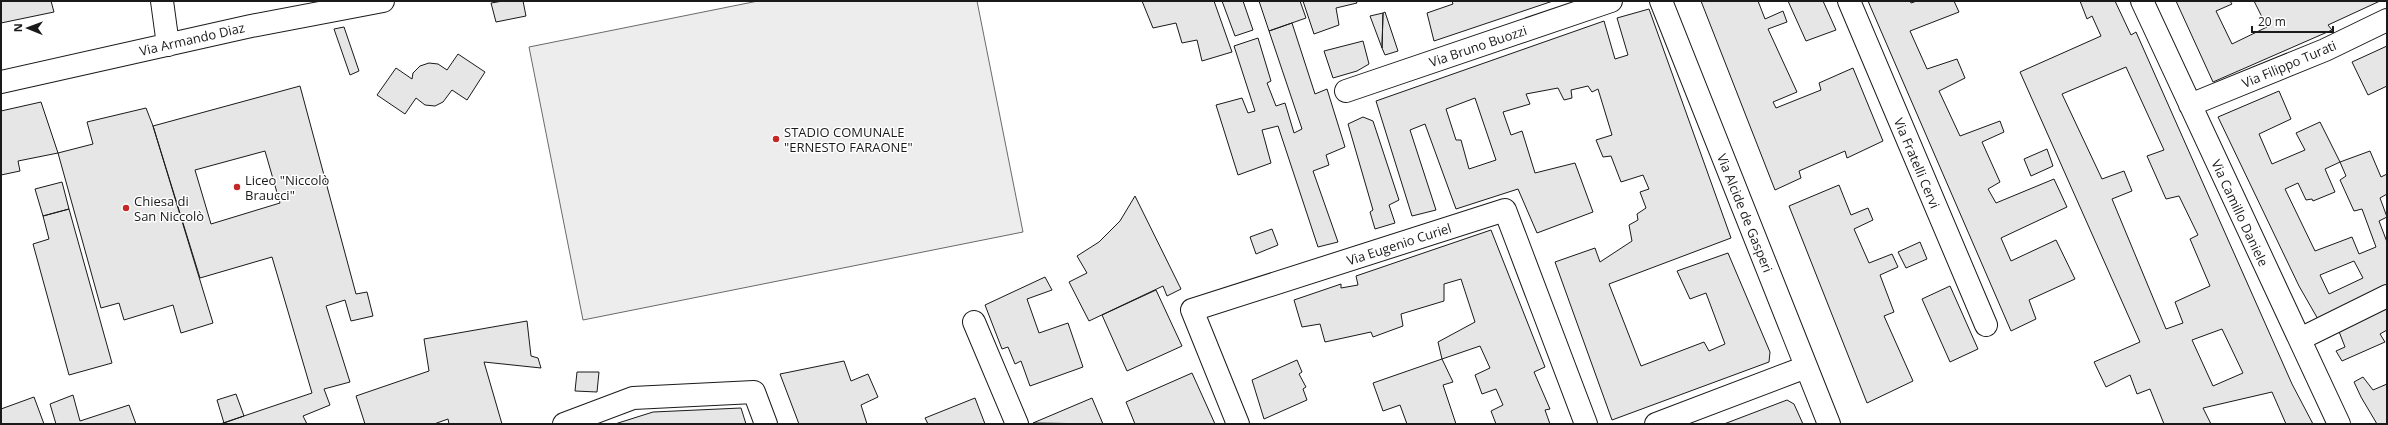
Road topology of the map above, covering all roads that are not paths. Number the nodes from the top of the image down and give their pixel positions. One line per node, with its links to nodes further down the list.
1 (162, 1): 8 (street)
2 (383, 1): 8 (street, Via Armando Diaz)
3 (1611, 1): 10 (street, Via Bruno Buozzi)
4 (1661, 1): 16 (street, Via Alcide de Gasperi)
5 (1849, 1): 14 (street, Via Fratelli Cervi)
6 (2142, 1): 11 (street, Via Camillo Daniele)
7 (2387, 20): 11 (street, Via Filippo Turati)
8 (168, 45): 9 (street, Via Armando Diaz)
9 (1, 82)
10 (1346, 91)
11 (2190, 105): 15 (street, Via Camillo Daniele)
12 (2387, 296): 15 (street)
13 (974, 322): 19 (street)
14 (1986, 325)
15 (2300, 339): 24 (street, Via Camillo Daniele)
16 (1806, 367): 22 (street); 23 (street, Via Alcide de Gasperi)
17 (564, 424): 18 (street)
18 (766, 424)
19 (1017, 424)
20 (1238, 424): 21 (street, Via Eugenio Curiel)
21 (1586, 424)
22 (1656, 424)
23 (1829, 424)
24 (2339, 424)

